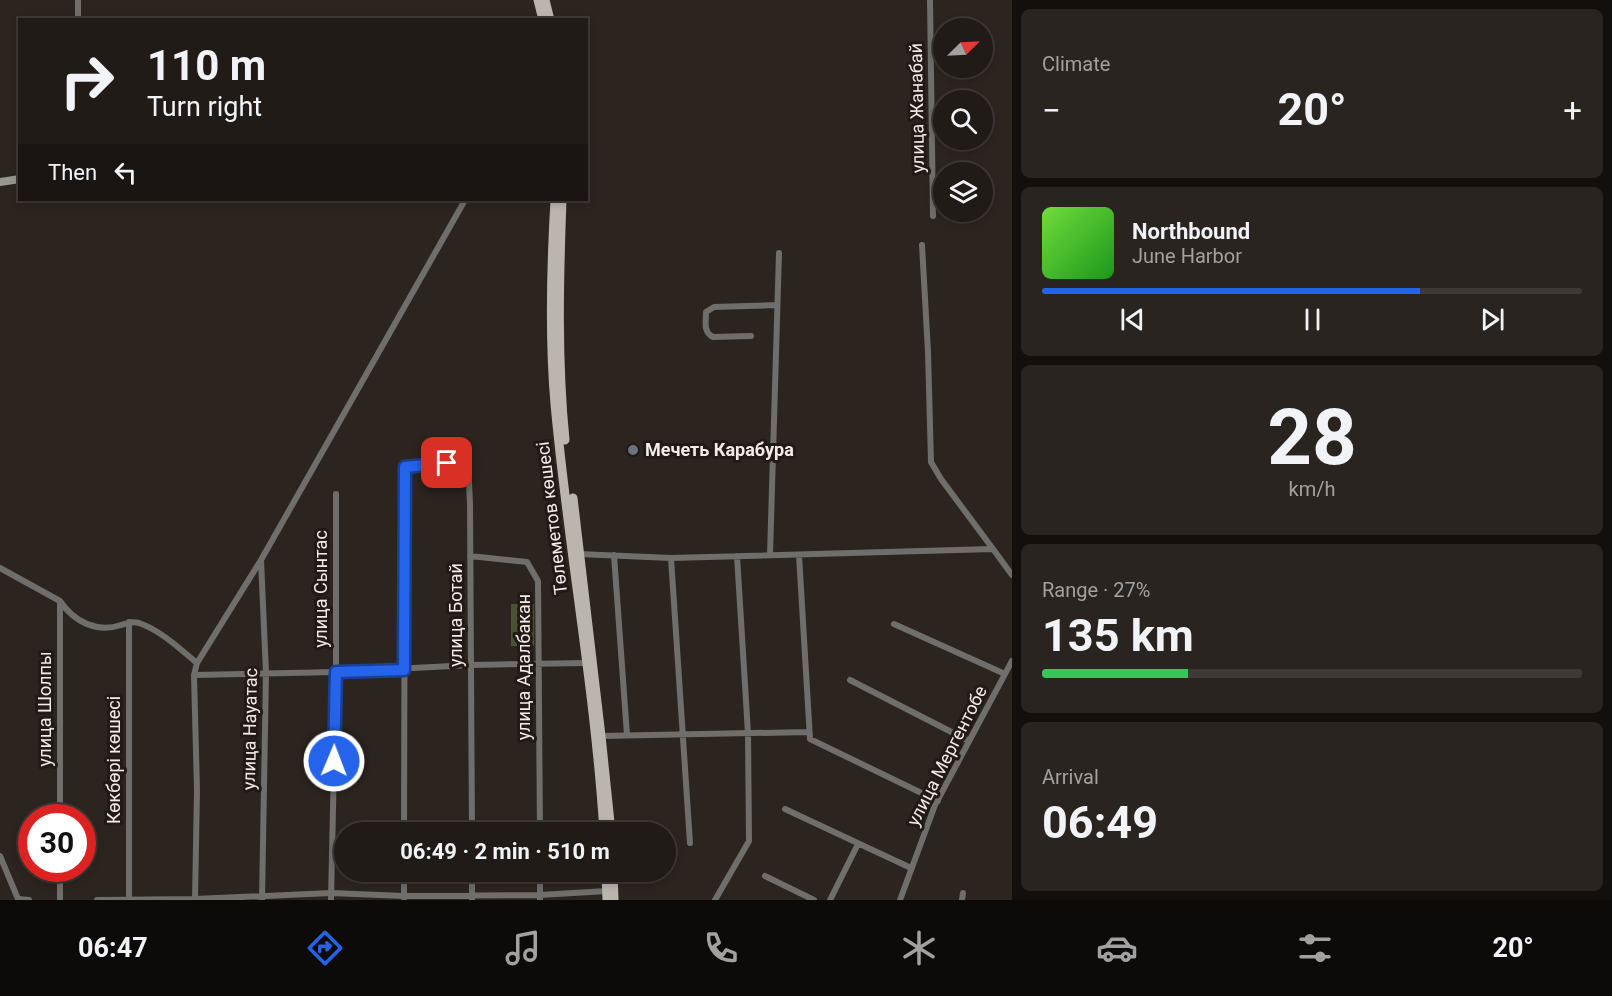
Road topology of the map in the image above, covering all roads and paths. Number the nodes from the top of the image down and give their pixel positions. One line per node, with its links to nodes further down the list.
1 (78, 0): 5 (street)
2 (538, 0): 6 (main road)
3 (545, 0): 7 (main road)
4 (930, 0): 13 (street, улица Жанабай)
5 (78, 18)
6 (542, 18)
7 (550, 18)
8 (18, 179): 9 (main road)
9 (0, 182)
10 (464, 201): 27 (street)
11 (555, 201): 35 (main road, Төлеметов көшесі)
12 (562, 201): 20 (main road, Төлеметов көшесі)
13 (933, 216)
14 (922, 245): 19 (street)
15 (779, 253): 16 (street)
16 (777, 305): 17 (street); 22 (street)
17 (751, 336)
18 (336, 495): 39 (street, улица Сынтас)
19 (993, 549): 23 (street); 29 (street)
20 (579, 554): 21 (street); 44 (main road, Төлеметов көшесі)
21 (614, 555): 26 (street); 48 (street)
22 (770, 555): 23 (street); 25 (street)
23 (799, 555): 45 (street)
24 (470, 556): 36 (street, улица Ботай); 37 (street, улица Адалбакан); 38 (street, улица Ботай)
25 (737, 556): 26 (street); 46 (street)
26 (671, 558): 47 (street)
27 (261, 560): 34 (street); 40 (street, улица Науатас)
28 (0, 568): 30 (street)
29 (1012, 575)
30 (60, 601): 31 (street); 52 (street, улица Шолпы)
31 (129, 622): 34 (street); 74 (street, Көкбөрі көшесі)
32 (894, 624): 41 (street)
33 (1012, 661): 41 (street, улица Мергентобе)
34 (197, 663): 42 (street)
35 (586, 663): 37 (street); 44 (main road, Төлеметов көшесі)
36 (471, 665): 37 (street); 38 (street); 55 (street, улица Ботай)
37 (538, 665): 56 (street, улица Адалбакан)
38 (404, 670): 39 (street); 54 (street)
39 (336, 672): 40 (street); 70 (street, улица Сынтас)
40 (267, 673): 42 (street); 69 (street, улица Науатас)
41 (1005, 674): 50 (street, улица Мергентобе)
42 (194, 675): 79 (street)
43 (850, 680): 50 (street)
44 (594, 706): 49 (main road, Төлеметов көшесі); 57 (main road, Төлеметов көшесі)
45 (809, 732): 46 (street); 51 (street)
46 (748, 733): 47 (street); 81 (street)
47 (682, 734): 48 (street); 59 (street)
48 (627, 735): 49 (street)
49 (601, 736): 58 (main road, Төлеметов көшесі)
50 (969, 741): 51 (street, улица Мергентобе)
51 (938, 801): 62 (street, улица Мергентобе)
52 (60, 804)
53 (785, 808): 60 (street)
54 (404, 822)
55 (472, 822)
56 (540, 822)
57 (603, 822)
58 (610, 822)
59 (690, 843)
60 (858, 844): 62 (street); 83 (street)
61 (0, 856): 75 (street)
62 (911, 868): 84 (street, улица Мергентобе)
63 (765, 876): 82 (street)
64 (60, 882): 77 (street)
65 (404, 882): 72 (street)
66 (472, 882): 73 (street)
67 (613, 882): 80 (main road)
68 (607, 896): 71 (street)
69 (262, 897): 70 (street); 79 (street)
70 (331, 897): 72 (street)
71 (540, 897): 73 (street)
72 (404, 898): 73 (street)
73 (472, 898)
74 (129, 899): 78 (street); 79 (street)
75 (18, 900): 76 (street)
76 (28, 900)
77 (60, 900)
78 (97, 900)
79 (195, 900)
80 (614, 900)
81 (715, 900)
82 (814, 900)
83 (830, 900)
84 (900, 900)

